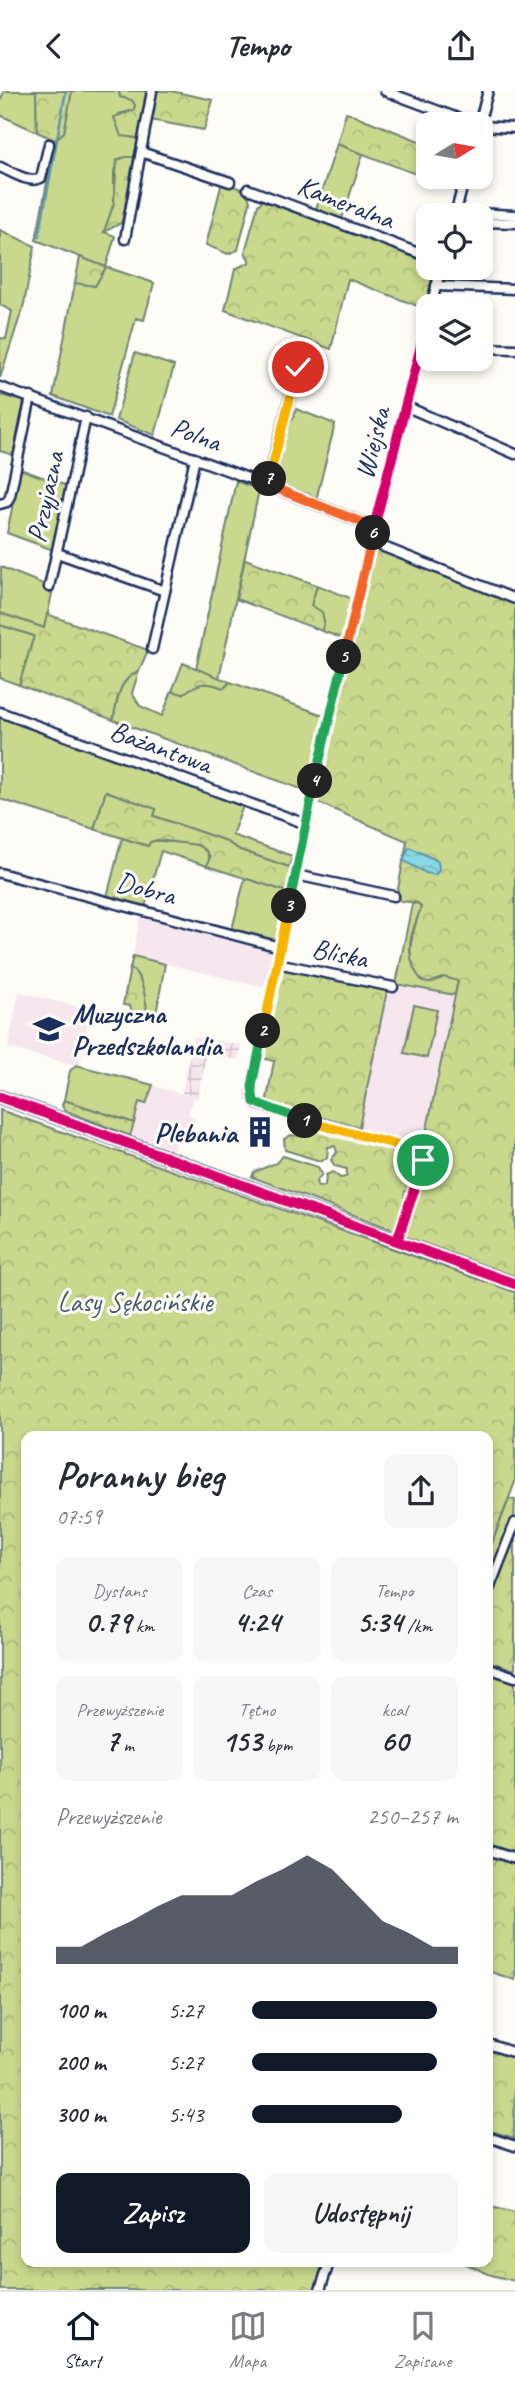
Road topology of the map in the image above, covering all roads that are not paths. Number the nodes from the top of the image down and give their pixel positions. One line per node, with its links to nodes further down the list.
1 (152, 91): 9 (street)
2 (384, 91): 4 (street)
3 (488, 91): 5 (street)
4 (441, 112)
5 (483, 112)
6 (494, 126): 7 (street)
7 (515, 128)
8 (49, 143): 10 (street)
9 (141, 152): 11 (street); 17 (street)
10 (0, 167)
11 (230, 182)
12 (248, 189): 18 (street, Kameralna)
13 (493, 215): 14 (street)
14 (515, 215)
15 (493, 222): 16 (street)
16 (515, 223)
17 (125, 239)
18 (416, 252)
19 (438, 280): 20 (street)
20 (436, 286): 21 (street); 22 (street)
21 (515, 289)
22 (434, 294)
23 (493, 348): 24 (street)
24 (515, 349)
25 (298, 367): 33 (street)
26 (416, 371): 29 (street, Wiejska)
27 (0, 387): 28 (street, Polna)
28 (31, 397): 30 (street, Polna); 34 (street)
29 (405, 406): 31 (street); 35 (street, Wiejska)
30 (86, 417): 32 (street, Polna); 38 (street, Przyjazna)
31 (515, 454)
32 (195, 459): 33 (street, Polna); 39 (street)
33 (267, 485): 35 (street, Polna)
34 (0, 504)
35 (374, 527): 36 (street, Wiejska)
36 (371, 542): 40 (street); 43 (street, Wiejska)
37 (61, 554): 39 (street, Przyjazna)
38 (49, 587)
39 (165, 591): 41 (street)
40 (515, 599)
41 (152, 649)
42 (0, 712): 43 (street, Bażantowa)
43 (306, 824): 45 (street, Wiejska)
44 (0, 873): 47 (street, Dobra)
45 (296, 876): 46 (street); 47 (street, Wiejska)
46 (394, 896)
47 (280, 947): 48 (street, Wiejska)
48 (277, 963): 49 (street, Bliska); 51 (street, Wiejska)
49 (393, 987)
50 (0, 1097): 51 (street)
51 (397, 1241): 52 (street)
52 (515, 1284)
53 (515, 1523): 54 (street)
54 (493, 1579)
55 (493, 1670): 56 (street)
56 (515, 1677)
57 (493, 1852): 58 (street)
58 (515, 1859)
59 (493, 2046): 60 (street)
60 (515, 2053)
61 (493, 2139): 62 (street)
62 (515, 2146)
63 (328, 2267): 64 (street)
64 (320, 2290)

